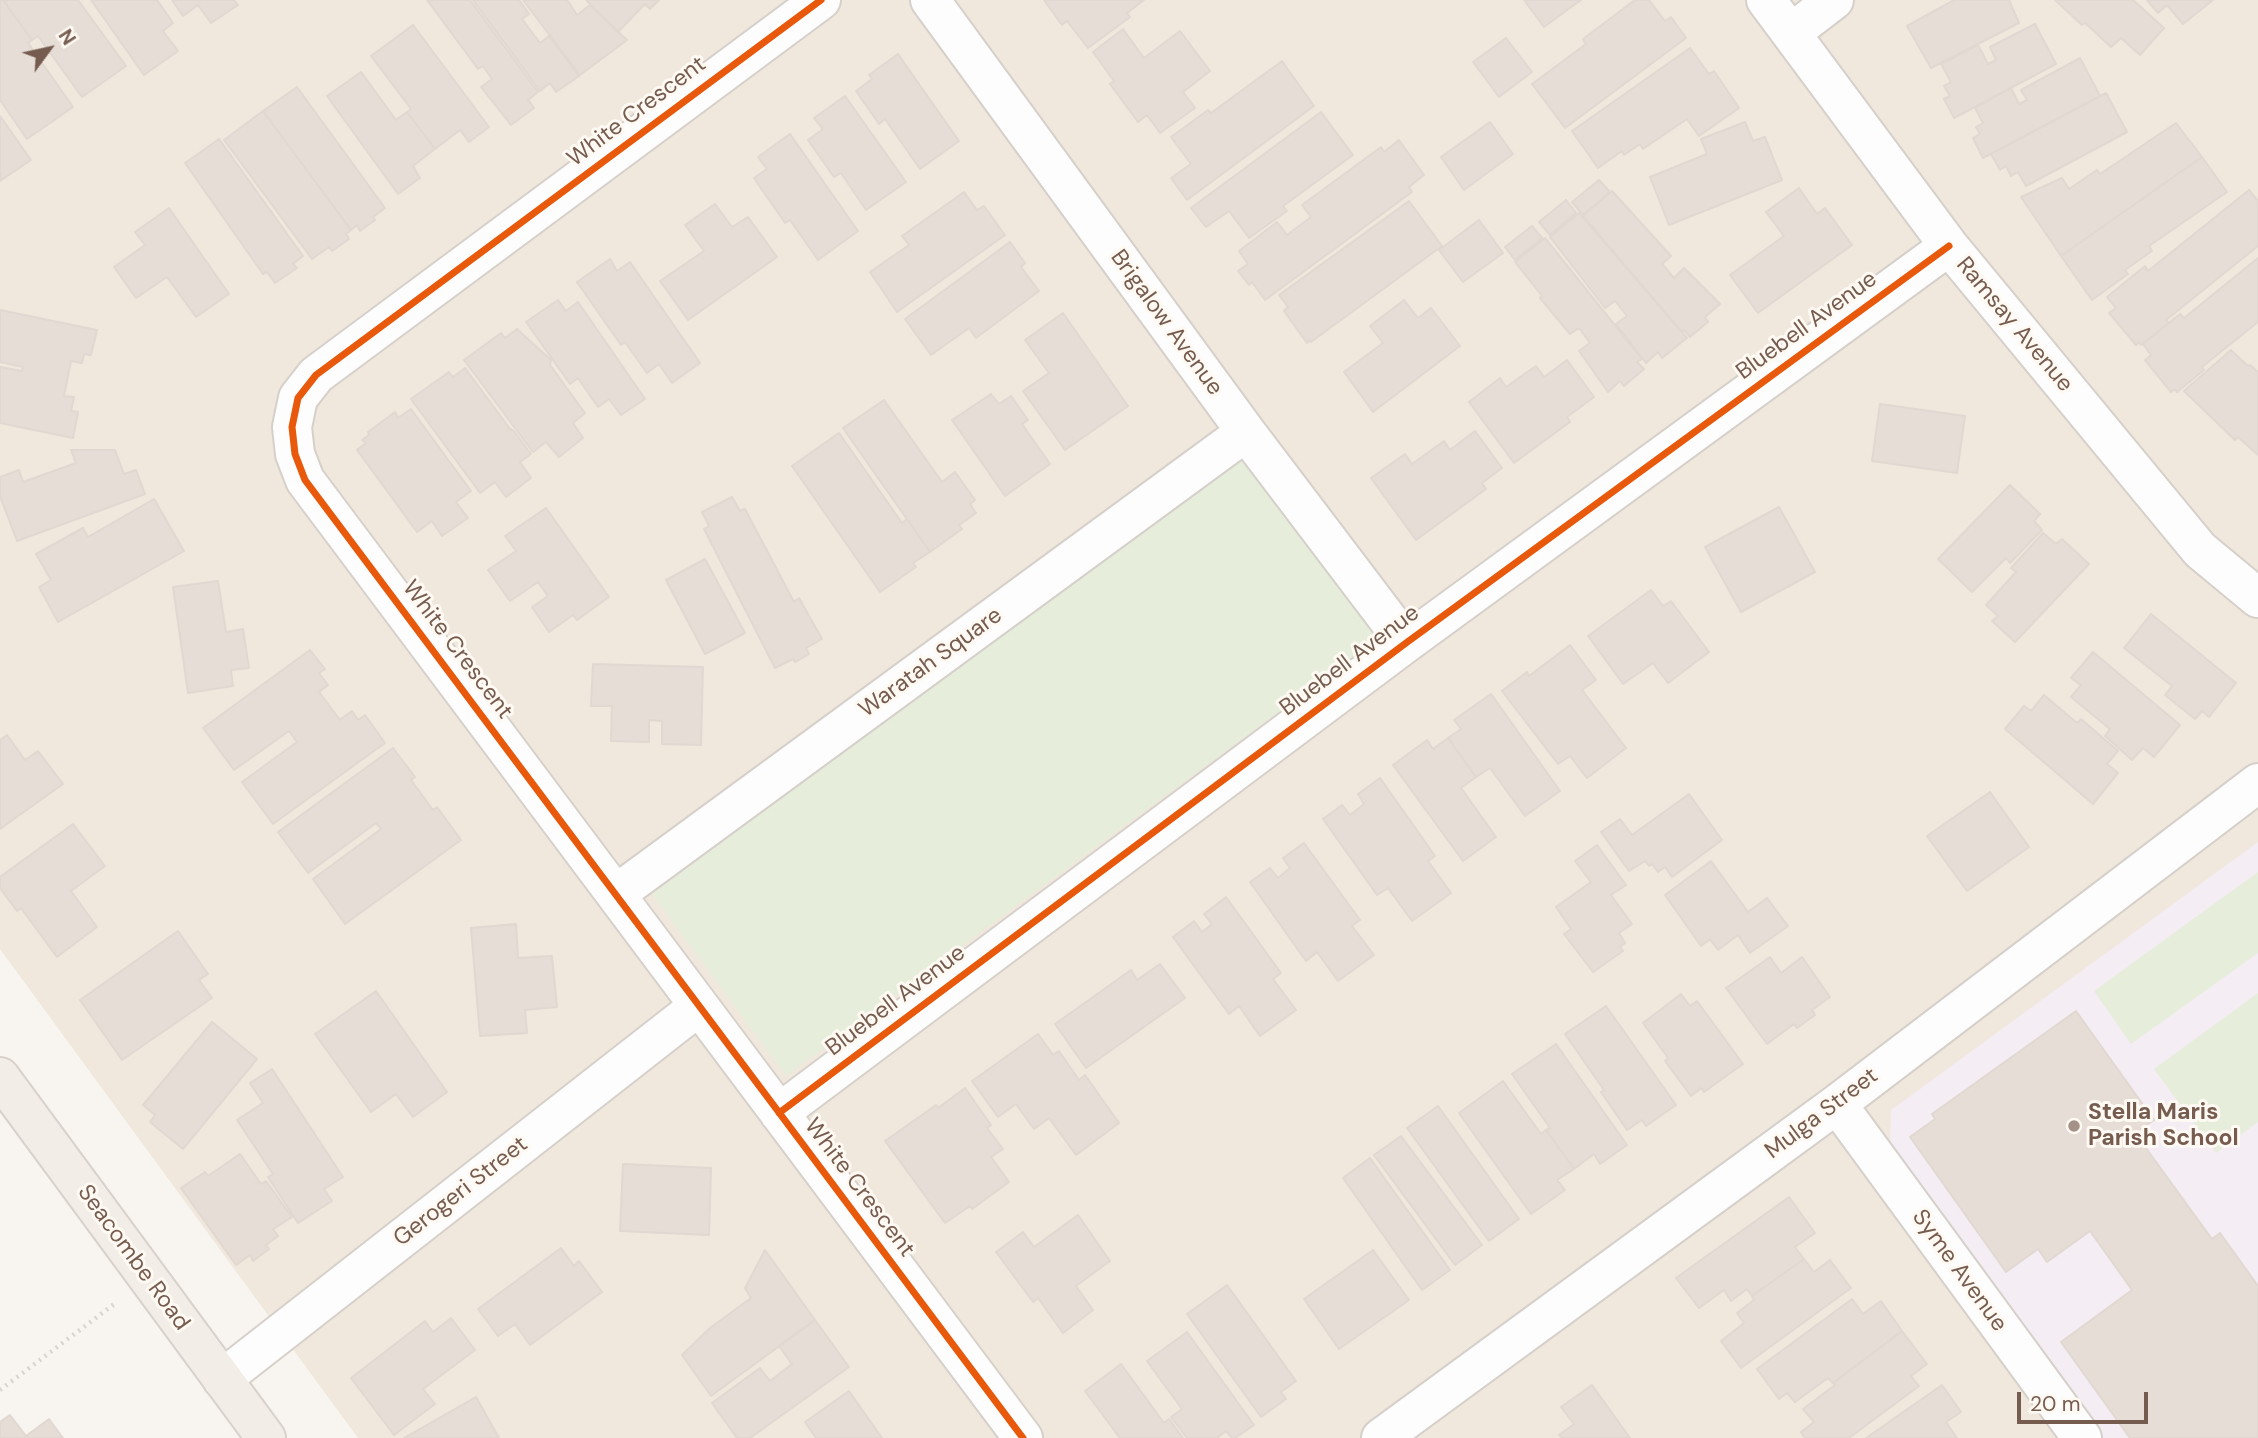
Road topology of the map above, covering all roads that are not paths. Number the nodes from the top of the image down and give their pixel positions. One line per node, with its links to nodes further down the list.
1 (821, 0): 11 (street, White Crescent)
2 (930, 0): 7 (street, Brigalow Avenue)
3 (1766, 0): 5 (street, Ramsay Avenue)
4 (1834, 0): 5 (street)
5 (1791, 33): 6 (street, Ramsay Avenue)
6 (1949, 246): 8 (street, Ramsay Avenue); 9 (street, Bluebell Avenue)
7 (1246, 432): 9 (street, Brigalow Avenue); 11 (street, Waratah Square)
8 (2258, 598)
9 (1406, 643): 15 (street, Bluebell Avenue)
10 (2258, 783): 14 (street, Mulga Street)
11 (616, 894): 12 (street, White Crescent)
12 (699, 1006): 15 (street, White Crescent); 16 (street, Gerogeri Street)
13 (0, 1077): 16 (main road, Seacombe Road)
14 (1837, 1104): 19 (street, Mulga Street); 20 (street, Syme Avenue)
15 (779, 1113): 18 (street, White Crescent)
16 (222, 1379): 17 (main road, Seacombe Road)
17 (266, 1438)
18 (1023, 1438)
19 (1381, 1438)
20 (2082, 1438)

